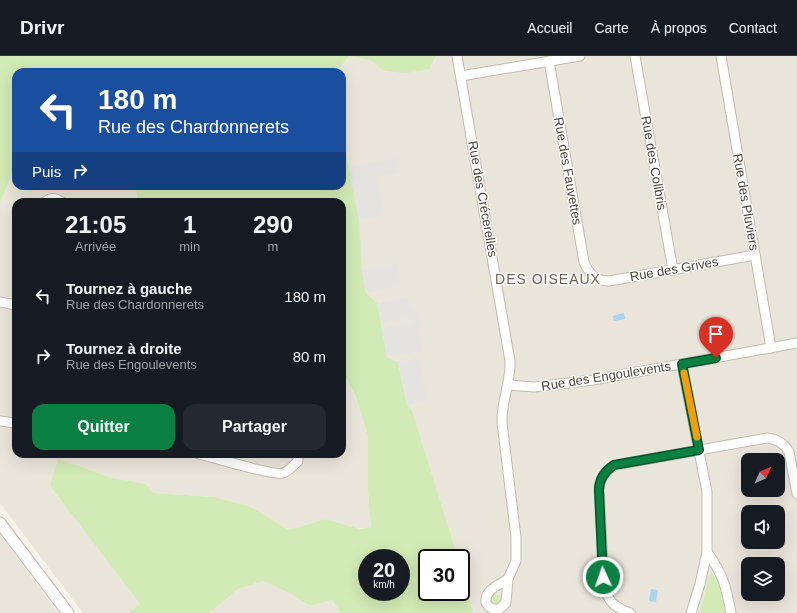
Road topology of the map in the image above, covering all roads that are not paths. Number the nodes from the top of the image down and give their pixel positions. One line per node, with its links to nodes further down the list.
1 (457, 56): 6 (street, Rue des Crécerelles)
2 (580, 56): 5 (street)
3 (634, 56): 8 (street, Rue des Colibris)
4 (721, 56): 7 (street, Rue des Pluviers)
5 (549, 61): 6 (street); 9 (street, Rue des Fauvettes)
6 (461, 76): 15 (street, Rue des Crécerelles)
7 (755, 255): 8 (street, Rue des Grives); 13 (street, Rue des Pluviers)
8 (673, 270): 9 (street, Rue des Grives)
9 (594, 278)
10 (0, 302): 11 (street)
11 (12, 304)
12 (797, 343): 13 (street, Rue des Engoulevents)
13 (772, 348): 14 (street, Rue des Engoulevents)
14 (682, 364): 15 (street, Rue des Engoulevents); 18 (street)
15 (508, 385): 24 (street, Rue des Crécerelles)
16 (0, 421): 17 (street)
17 (12, 422)
18 (699, 450): 21 (street); 23 (street); 26 (street)
19 (215, 458): 20 (street)
20 (298, 458)
21 (797, 494)
22 (0, 523): 25 (street)
23 (707, 552): 27 (street); 28 (street)
24 (508, 579)
25 (68, 613)
26 (630, 613)
27 (691, 613)
28 (731, 613)

